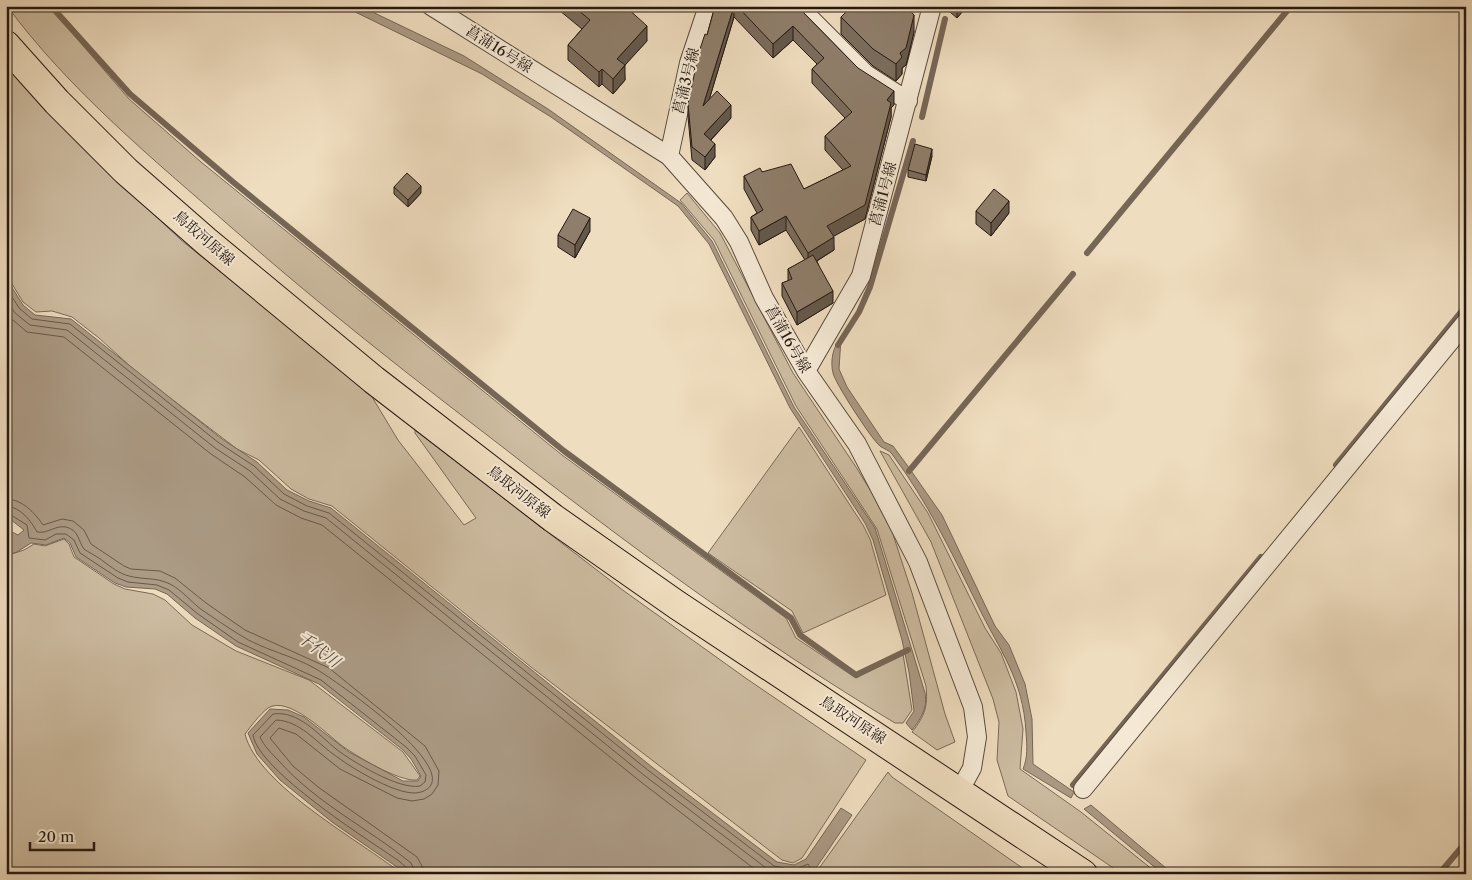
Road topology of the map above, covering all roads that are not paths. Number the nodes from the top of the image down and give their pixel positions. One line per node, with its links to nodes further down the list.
1 (431, 6): 7 (street, 菖蒲16号線)
2 (708, 6): 7 (street, 菖蒲3号線)
3 (798, 6): 6 (street)
4 (932, 6): 6 (street, 菖蒲1号線)
5 (6, 45): 11 (main road, 鳥取河原線)
6 (908, 101): 9 (street, 菖蒲1号線)
7 (669, 156): 9 (street, 菖蒲16号線)
8 (1466, 322): 10 (street)
9 (806, 371): 11 (street, 菖蒲16号線)
10 (1083, 788)
11 (960, 790): 12 (main road, 鳥取河原線)
12 (1083, 874)

